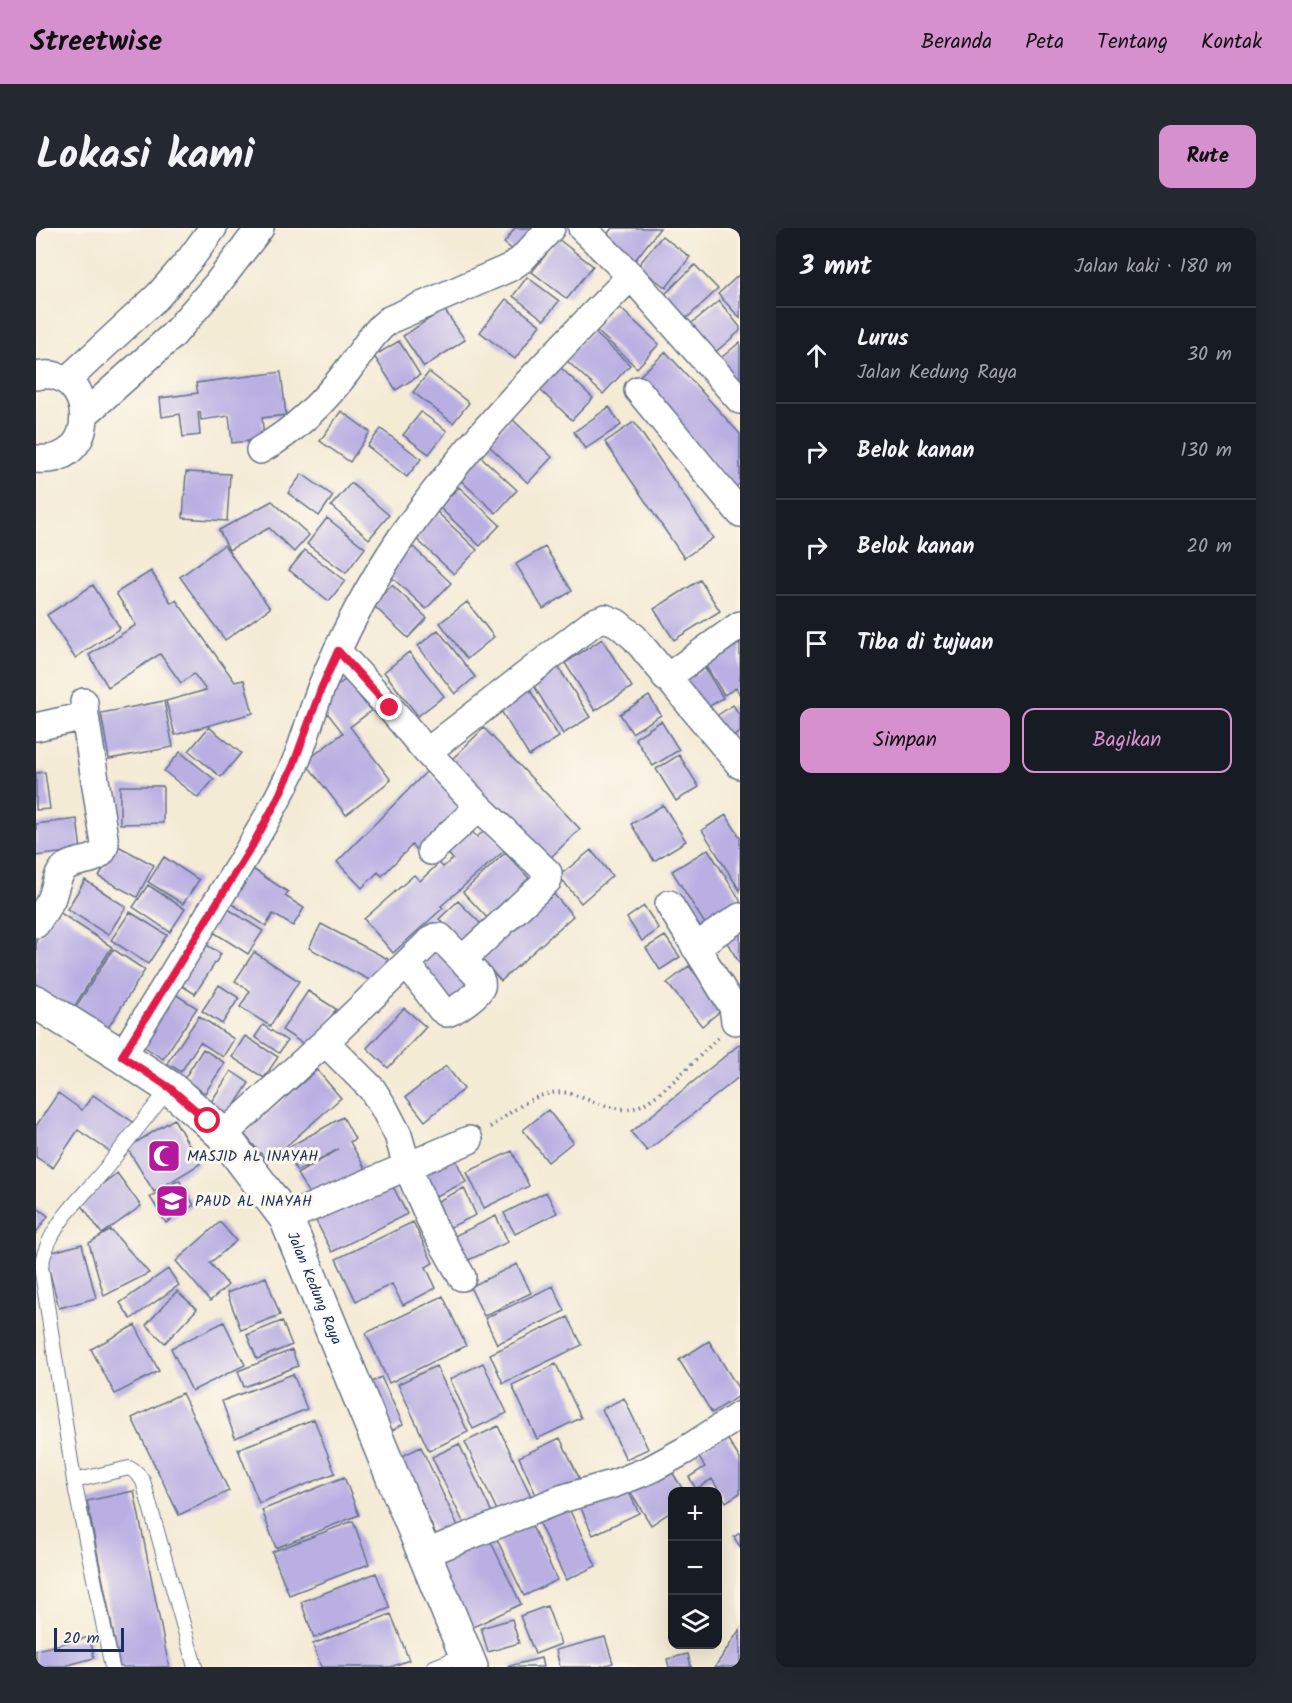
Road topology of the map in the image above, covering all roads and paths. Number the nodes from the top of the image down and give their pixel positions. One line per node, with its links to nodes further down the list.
1 (213, 228): 7 (street)
2 (260, 228): 10 (street)
3 (551, 228): 11 (street)
4 (582, 228): 5 (street)
5 (631, 276): 9 (street); 15 (street)
6 (36, 376): 7 (street)
7 (66, 381): 10 (street)
8 (638, 390): 13 (street)
9 (740, 400)
10 (85, 414): 12 (street)
11 (260, 450)
12 (36, 459)
13 (740, 513)
14 (740, 625): 16 (street)
15 (338, 651): 18 (street); 31 (street)
16 (666, 678): 18 (street); 19 (street)
17 (36, 727): 24 (street)
18 (428, 752): 20 (street)
19 (740, 765)
20 (479, 807): 21 (street); 26 (street)
21 (431, 851)
22 (669, 904): 25 (street)
23 (740, 917): 25 (street)
24 (36, 924)
25 (695, 947): 29 (street)
26 (463, 959): 27 (street); 27 (street)
27 (407, 964): 30 (street)
28 (36, 1002): 31 (street, Jalan Kedung Raya)
29 (735, 1021): 34 (path)
30 (325, 1042): 33 (street); 35 (street)
31 (122, 1056): 32 (street, Jalan Kedung Raya)
32 (170, 1088): 33 (street, Jalan Kedung Raya); 39 (lane)
33 (223, 1135): 36 (street, Jalan Kedung Raya)
34 (469, 1140): 35 (street)
35 (407, 1166): 36 (street); 37 (street)
36 (286, 1218): 40 (street, Jalan Kedung Raya)
37 (462, 1276)
38 (740, 1415): 40 (street)
39 (74, 1480): 42 (lane); 43 (lane)
40 (424, 1554): 41 (street, Jalan Kedung Raya)
41 (469, 1660): 44 (lane)
42 (112, 1667)
43 (195, 1667)
44 (434, 1667)

